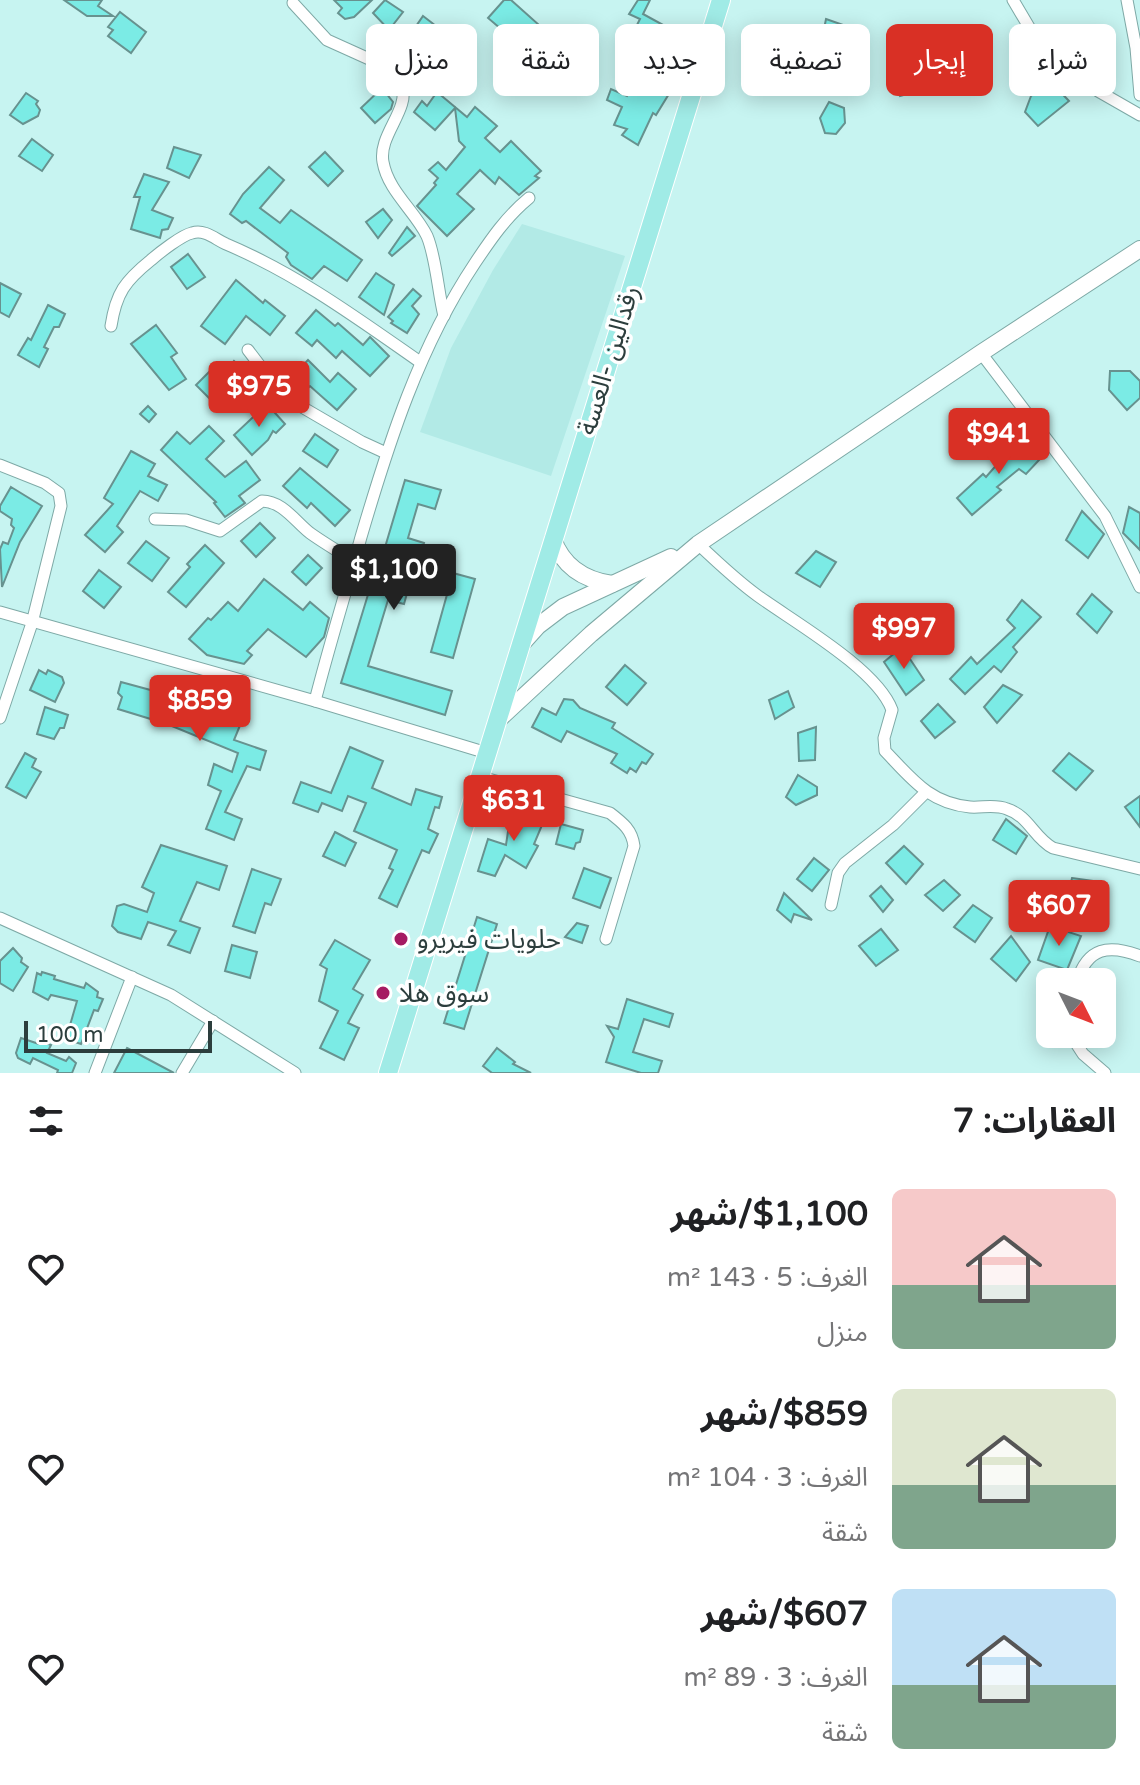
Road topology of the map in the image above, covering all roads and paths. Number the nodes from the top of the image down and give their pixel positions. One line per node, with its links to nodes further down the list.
1 (721, 0): 17 (main road, رقدالين -العسة)
2 (1013, 0): 6 (street)
3 (1127, 0): 5 (street)
4 (293, 3): 9 (street)
5 (1140, 95)
6 (1140, 115)
7 (529, 198): 9 (street)
8 (1140, 249): 12 (street)
9 (444, 316): 13 (street)
10 (111, 326): 13 (street)
11 (248, 350): 14 (street)
12 (981, 353): 18 (street); 21 (street)
13 (420, 362): 14 (street)
14 (386, 453): 19 (street)
15 (0, 465): 23 (street)
16 (155, 519): 19 (street)
17 (553, 539): 20 (street); 24 (main road, رقدالين -العسة)
18 (698, 544): 20 (street); 27 (street); 30 (street)
19 (354, 561): 25 (street)
20 (614, 585): 24 (street)
21 (1140, 587)
22 (0, 612): 23 (street)
23 (32, 623): 25 (street); 26 (street)
24 (519, 647): 27 (main road, رقدالين -العسة)
25 (315, 701): 28 (street)
26 (0, 718)
27 (497, 721): 28 (main road, رقدالين -العسة)
28 (487, 753): 29 (main road, رقدالين -العسة)
29 (481, 777): 34 (street); 43 (main road, رقدالين -العسة)
30 (926, 792): 31 (street); 32 (street)
31 (1140, 869)
32 (831, 905)
33 (0, 918): 37 (street)
34 (606, 939)
35 (1140, 956): 36 (street)
36 (1084, 968)
37 (132, 977): 38 (street); 40 (street)
38 (213, 1021): 41 (street); 42 (street)
39 (1079, 1048): 44 (street)
40 (95, 1073)
41 (182, 1073)
42 (295, 1073)
43 (388, 1073)
44 (1105, 1073)

